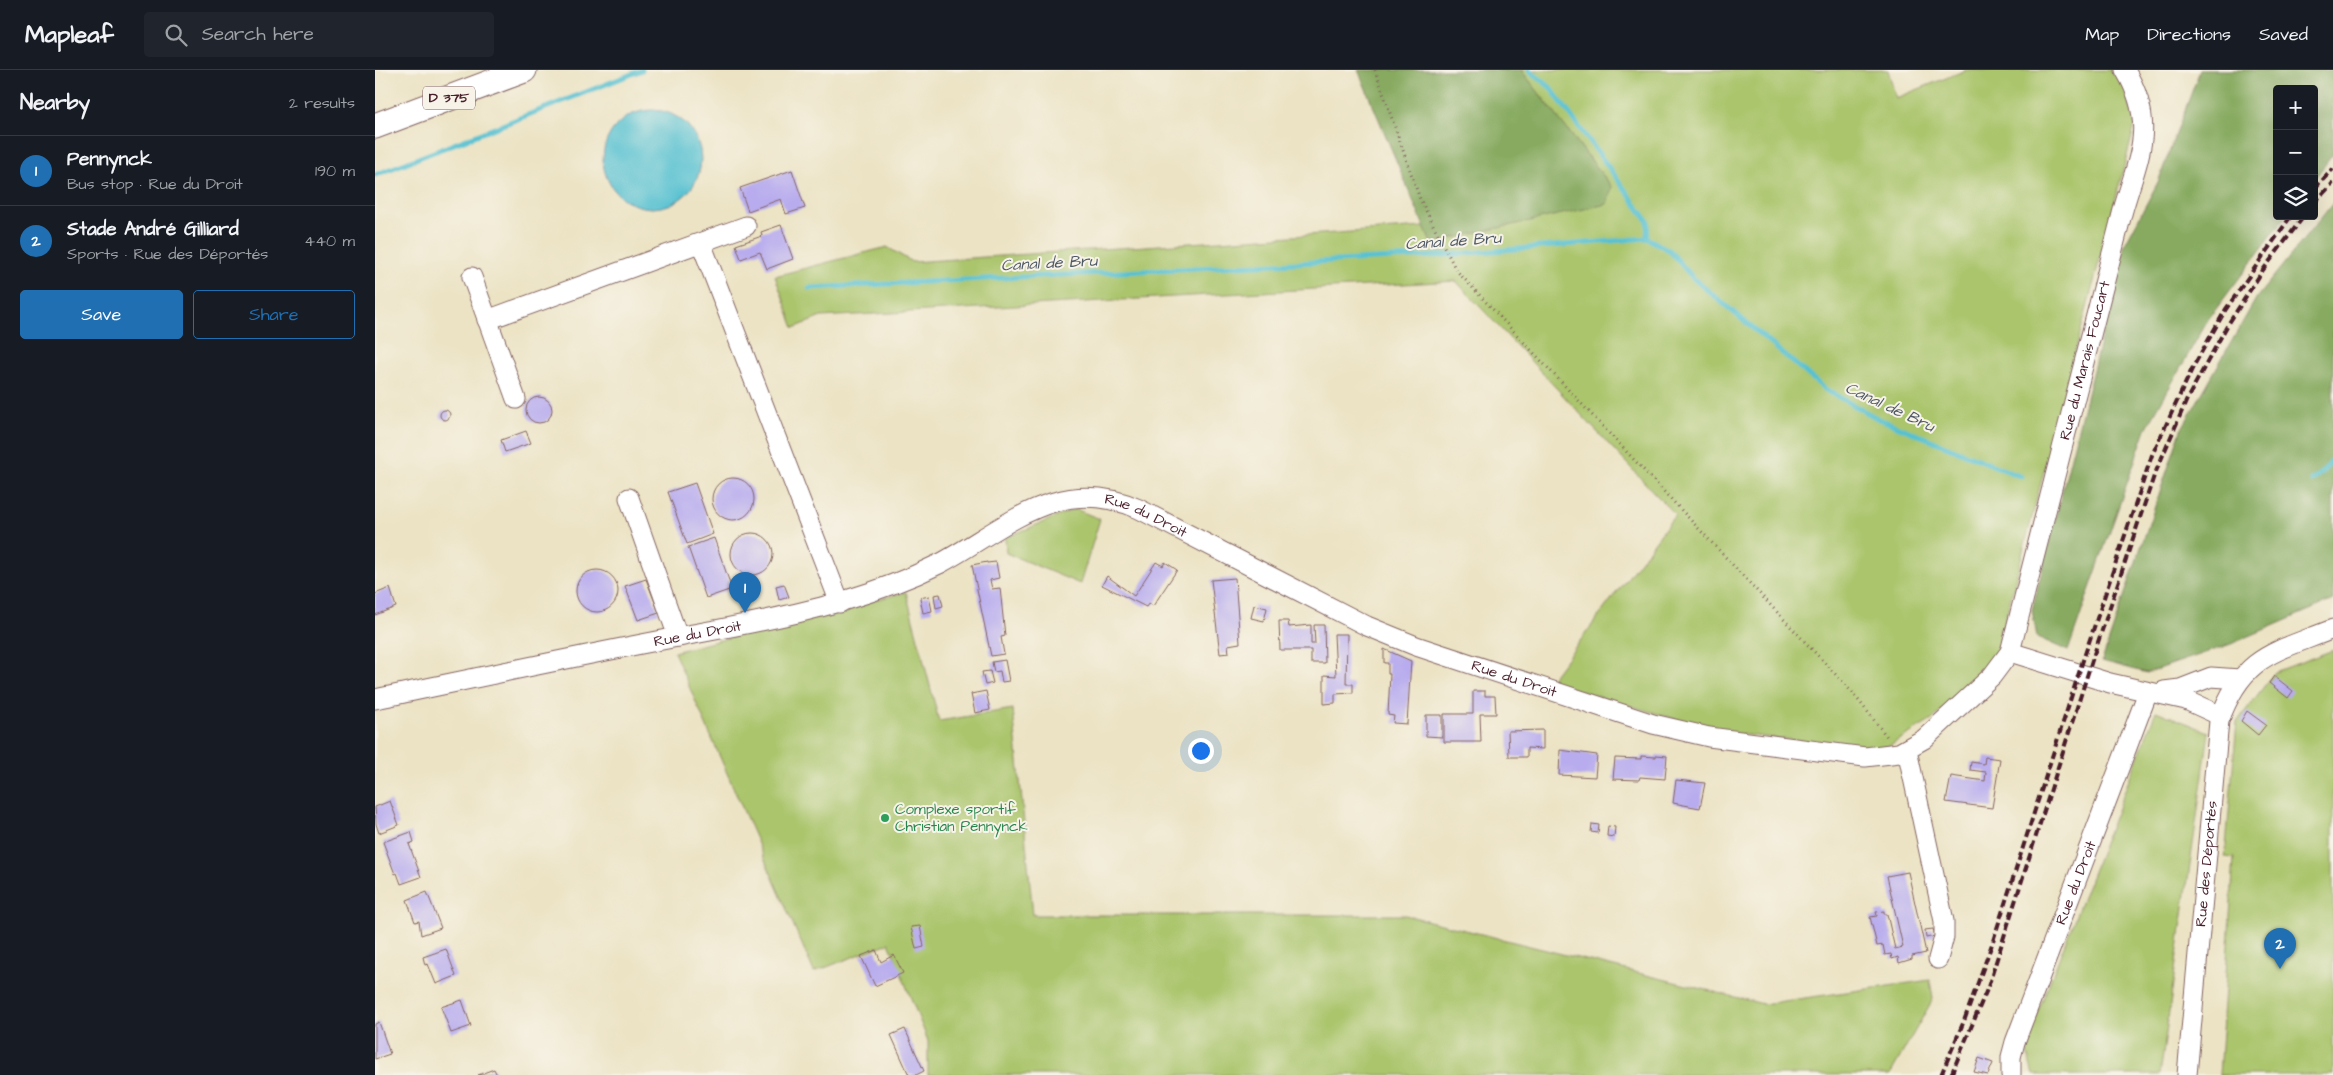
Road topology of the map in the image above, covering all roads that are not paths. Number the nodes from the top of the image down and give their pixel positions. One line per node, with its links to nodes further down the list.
1 (524, 70): 3 (main road, D 375)
2 (2125, 70): 13 (street, Rue du Marais Foucart)
3 (375, 126)
4 (746, 226): 5 (street)
5 (701, 243): 7 (street); 10 (street)
6 (471, 277): 7 (street)
7 (487, 320): 8 (street)
8 (516, 400)
9 (629, 498): 12 (street)
10 (840, 603): 12 (street, Rue du Droit); 18 (street, Rue du Droit)
11 (2333, 629): 14 (street, Rue des Déportés)
12 (678, 637): 16 (street, Rue du Droit)
13 (2010, 652): 15 (street); 18 (street, Rue du Droit)
14 (2240, 679): 15 (street); 17 (street, Rue des Déportés)
15 (2148, 692): 17 (street); 20 (street, Rue du Droit)
16 (375, 699)
17 (2221, 716): 21 (street, Rue des Déportés)
18 (1903, 751): 19 (street)
19 (1938, 959)
20 (2011, 1075)
21 (2187, 1075)

